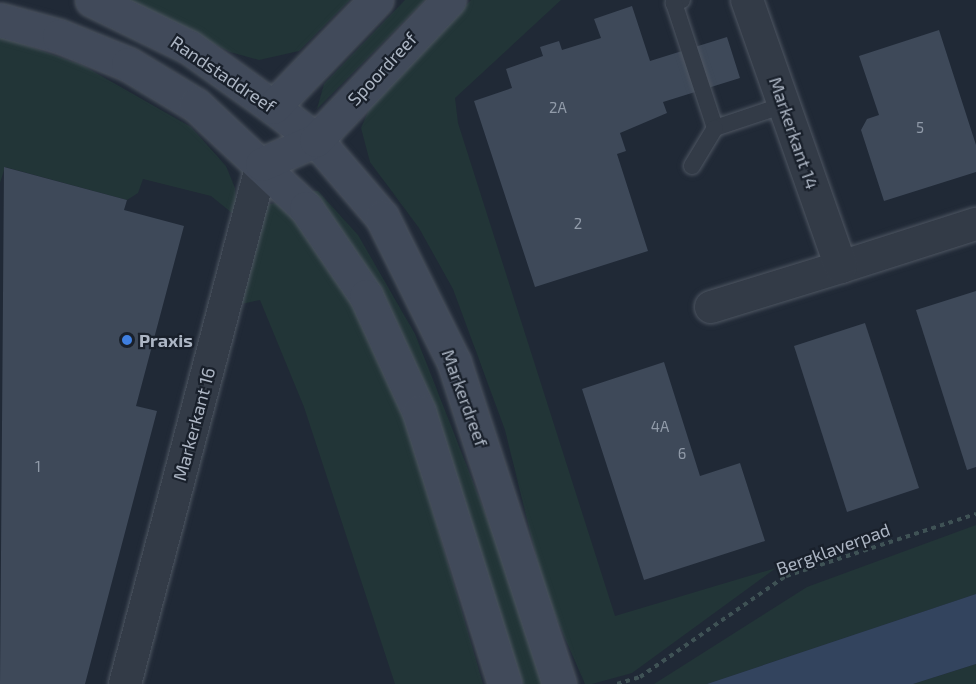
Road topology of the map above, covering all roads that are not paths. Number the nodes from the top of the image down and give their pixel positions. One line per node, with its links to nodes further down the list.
1 (92, 0): 8 (main road, Randstaddreef)
2 (376, 0): 8 (main road)
3 (449, 0): 10 (main road, Spoordreef)
4 (682, 0): 9 (lane)
5 (747, 0): 7 (street, Markerkant 14)
6 (0, 20): 11 (main road)
7 (784, 105): 9 (lane); 14 (street, Markerkant 14)
8 (273, 107): 10 (main road, Randstaddreef); 11 (main road)
9 (715, 128): 12 (lane)
10 (316, 140): 11 (main road); 18 (main road, Markerdreef)
11 (262, 164): 16 (street, Markerkant 16); 17 (main road)
12 (692, 166)
13 (976, 224): 14 (street)
14 (841, 267): 15 (street)
15 (711, 307)
16 (124, 684)
17 (504, 684)
18 (559, 684)

